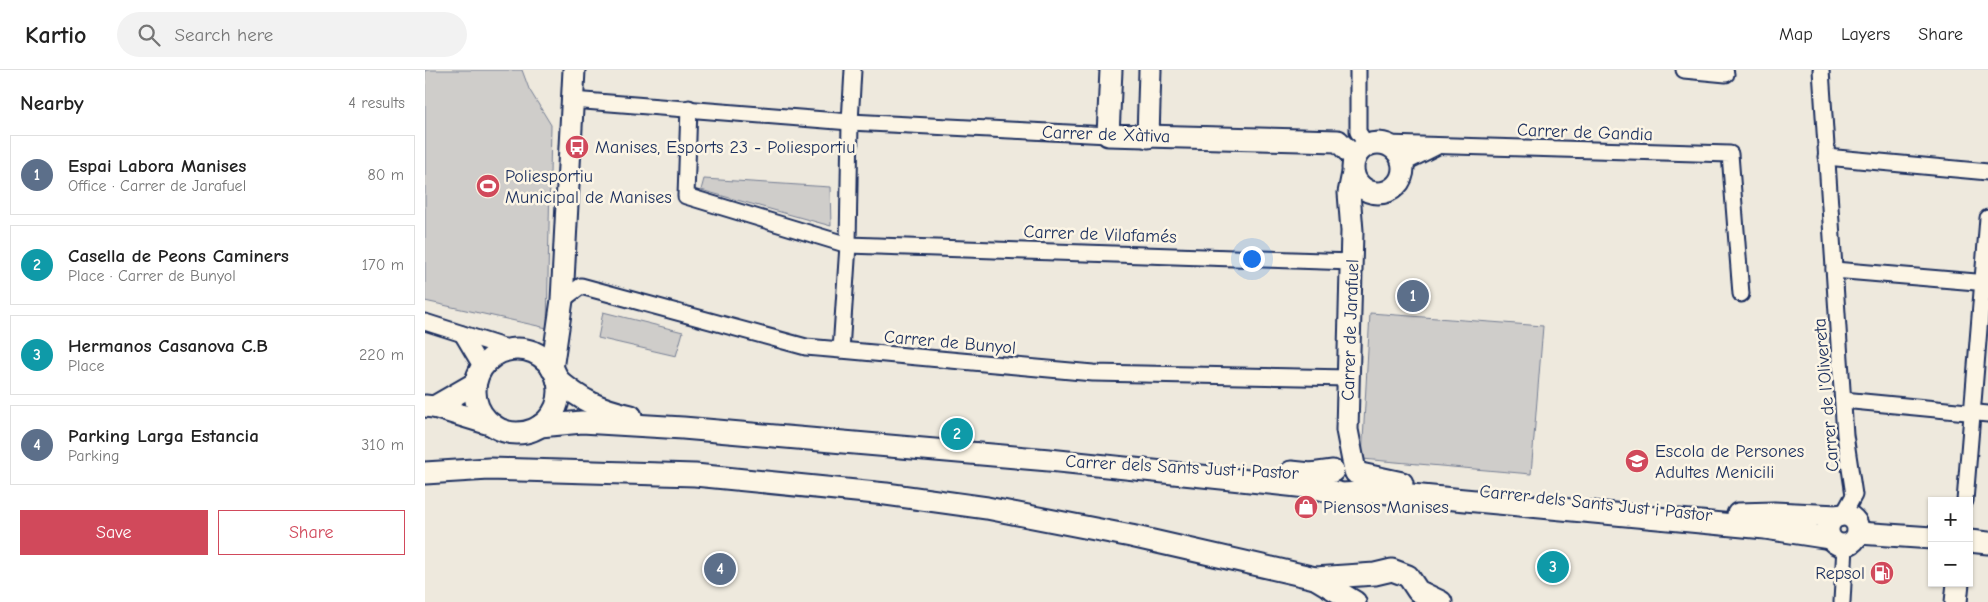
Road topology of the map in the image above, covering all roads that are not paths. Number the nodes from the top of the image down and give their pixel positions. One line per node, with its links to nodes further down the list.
1 (574, 70): 9 (main road)
2 (853, 70): 11 (street)
3 (1111, 70): 12 (main road)
4 (1150, 70): 13 (main road)
5 (1358, 70): 15 (street)
6 (1684, 70): 8 (street)
7 (1821, 70): 16 (street, Carrer de l'Olivereta)
8 (1726, 72)
9 (573, 100): 10 (street, Carrer de Xàtiva); 27 (main road)
10 (689, 108): 11 (street, Carrer de Xàtiva); 22 (street, Carrer de Vilafamés)
11 (850, 122): 12 (street, Carrer de Xàtiva); 22 (street)
12 (1108, 136): 13 (main road, Carrer de Xàtiva)
13 (1148, 137): 15 (main road, Carrer de Xàtiva)
14 (1440, 145): 15 (street, Carrer de Gandia); 17 (street, Carrer de Gandia); 26 (street, Carrer de Gandia)
15 (1365, 155): 17 (main road); 19 (main road); 21 (main road, Carrer de Jarafuel)
16 (1827, 156): 18 (street); 24 (street, Carrer de l'Olivereta)
17 (1403, 162): 19 (main road)
18 (1988, 172)
19 (1372, 193): 21 (main road, Carrer de Jarafuel)
20 (1988, 218): 25 (street)
21 (1352, 231): 23 (main road, Carrer de Jarafuel)
22 (848, 244): 23 (street, Carrer de Vilafamés); 32 (street)
23 (1352, 262): 36 (main road, Carrer de Jarafuel)
24 (1834, 270): 25 (street); 37 (street, Carrer de l'Olivereta)
25 (1985, 283): 39 (street)
26 (1741, 294)
27 (561, 300): 29 (main road); 32 (street, Carrer de Bunyol)
28 (425, 322): 30 (street)
29 (557, 331): 33 (main road); 34 (main road)
30 (462, 334): 31 (street); 35 (street)
31 (510, 348): 33 (main road); 35 (main road)
32 (841, 350): 36 (street, Carrer de Bunyol)
33 (532, 351): 34 (main road)
34 (555, 374): 42 (main road); 43 (main road)
35 (478, 375): 38 (main road); 41 (main road)
36 (1348, 378): 45 (main road, Carrer de Jarafuel)
37 (1843, 400): 39 (street); 47 (street, Carrer de l'Olivereta)
38 (433, 402): 41 (main road)
39 (1973, 413): 40 (street); 46 (street)
40 (1988, 414)
41 (493, 425): 42 (main road)
42 (541, 426): 43 (main road)
43 (683, 428): 45 (main road, Carrer dels Sants Just i Pastor)
44 (425, 473): 53 (main road)
45 (1344, 478): 47 (main road, Carrer dels Sants Just i Pastor); 49 (main road, Carrer dels Sants Just i Pastor)
46 (1965, 497)
47 (1841, 515): 49 (main road)
48 (1928, 538): 49 (main road, Carrer dels Sants Just i Pastor)
49 (1844, 539): 59 (street)
50 (1973, 541): 51 (main road)
51 (1988, 543)
52 (1375, 574): 53 (main road); 55 (main road); 57 (main road)
53 (1315, 578): 56 (main road)
54 (1958, 587): 60 (main road)
55 (1418, 596): 58 (main road)
56 (1355, 602)
57 (1362, 602)
58 (1441, 602)
59 (1841, 602)
60 (1956, 602)

